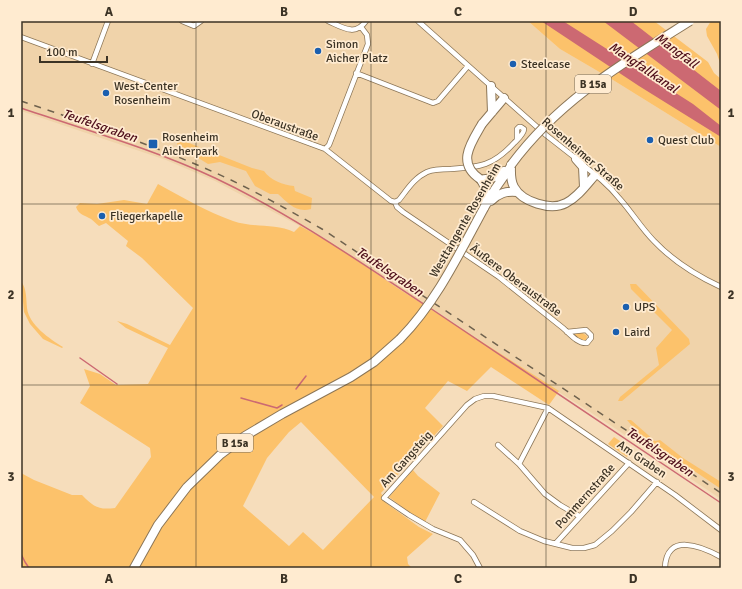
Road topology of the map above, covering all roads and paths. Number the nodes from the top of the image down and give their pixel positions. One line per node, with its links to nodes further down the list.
1 (108, 21): 10 (street)
2 (182, 21): 3 (street)
3 (201, 21)
4 (328, 21): 8 (street)
5 (366, 21): 8 (street)
6 (418, 21): 11 (street, Rosenheimer Straße)
7 (690, 21): 19 (highway, Westtangente Rosenheim / B 15a, bridge)
8 (362, 27): 12 (street)
9 (21, 37): 10 (street, Oberaustraße)
10 (92, 64): 17 (street, Oberaustraße)
11 (468, 66): 12 (street); 13 (street, Rosenheimer Straße)
12 (356, 73): 17 (street)
13 (491, 86): 14 (street, Rosenheimer Straße); 15 (highway)
14 (504, 98): 15 (highway); 18 (street, Rosenheimer Straße)
15 (492, 112): 21 (highway, bridge)
16 (517, 140): 24 (street)
17 (325, 149): 24 (street, Oberaustraße)
18 (576, 158): 20 (street, Rosenheimer Straße); 22 (highway)
19 (511, 165): 21 (highway); 23 (highway); 25 (highway, Westtangente Rosenheim / B 15a)
20 (596, 174): 22 (highway); 26 (street, Rosenheimer Straße)
21 (480, 179): 25 (highway)
22 (584, 187): 23 (highway)
23 (517, 192): 25 (highway)
24 (395, 202): 27 (street, Äußere Oberaustraße)
25 (484, 208): 38 (highway, Westtangente Rosenheim / B 15a, bridge)
26 (721, 287)
27 (567, 332): 27 (street, Äußere Oberaustraße)
28 (548, 408): 30 (street, Am Graben); 31 (street); 39 (street, Am Gangsteig)
29 (498, 445): 31 (street)
30 (629, 463): 32 (street, Am Graben); 34 (street, Pommernstraße)
31 (519, 464): 34 (street)
32 (657, 482): 35 (street, Am Graben); 36 (street)
33 (474, 502): 36 (street)
34 (579, 516): 36 (street, Pommernstraße)
35 (721, 530)
36 (556, 543)
37 (721, 557): 40 (street)
38 (134, 568)
39 (480, 568)
40 (665, 568)

